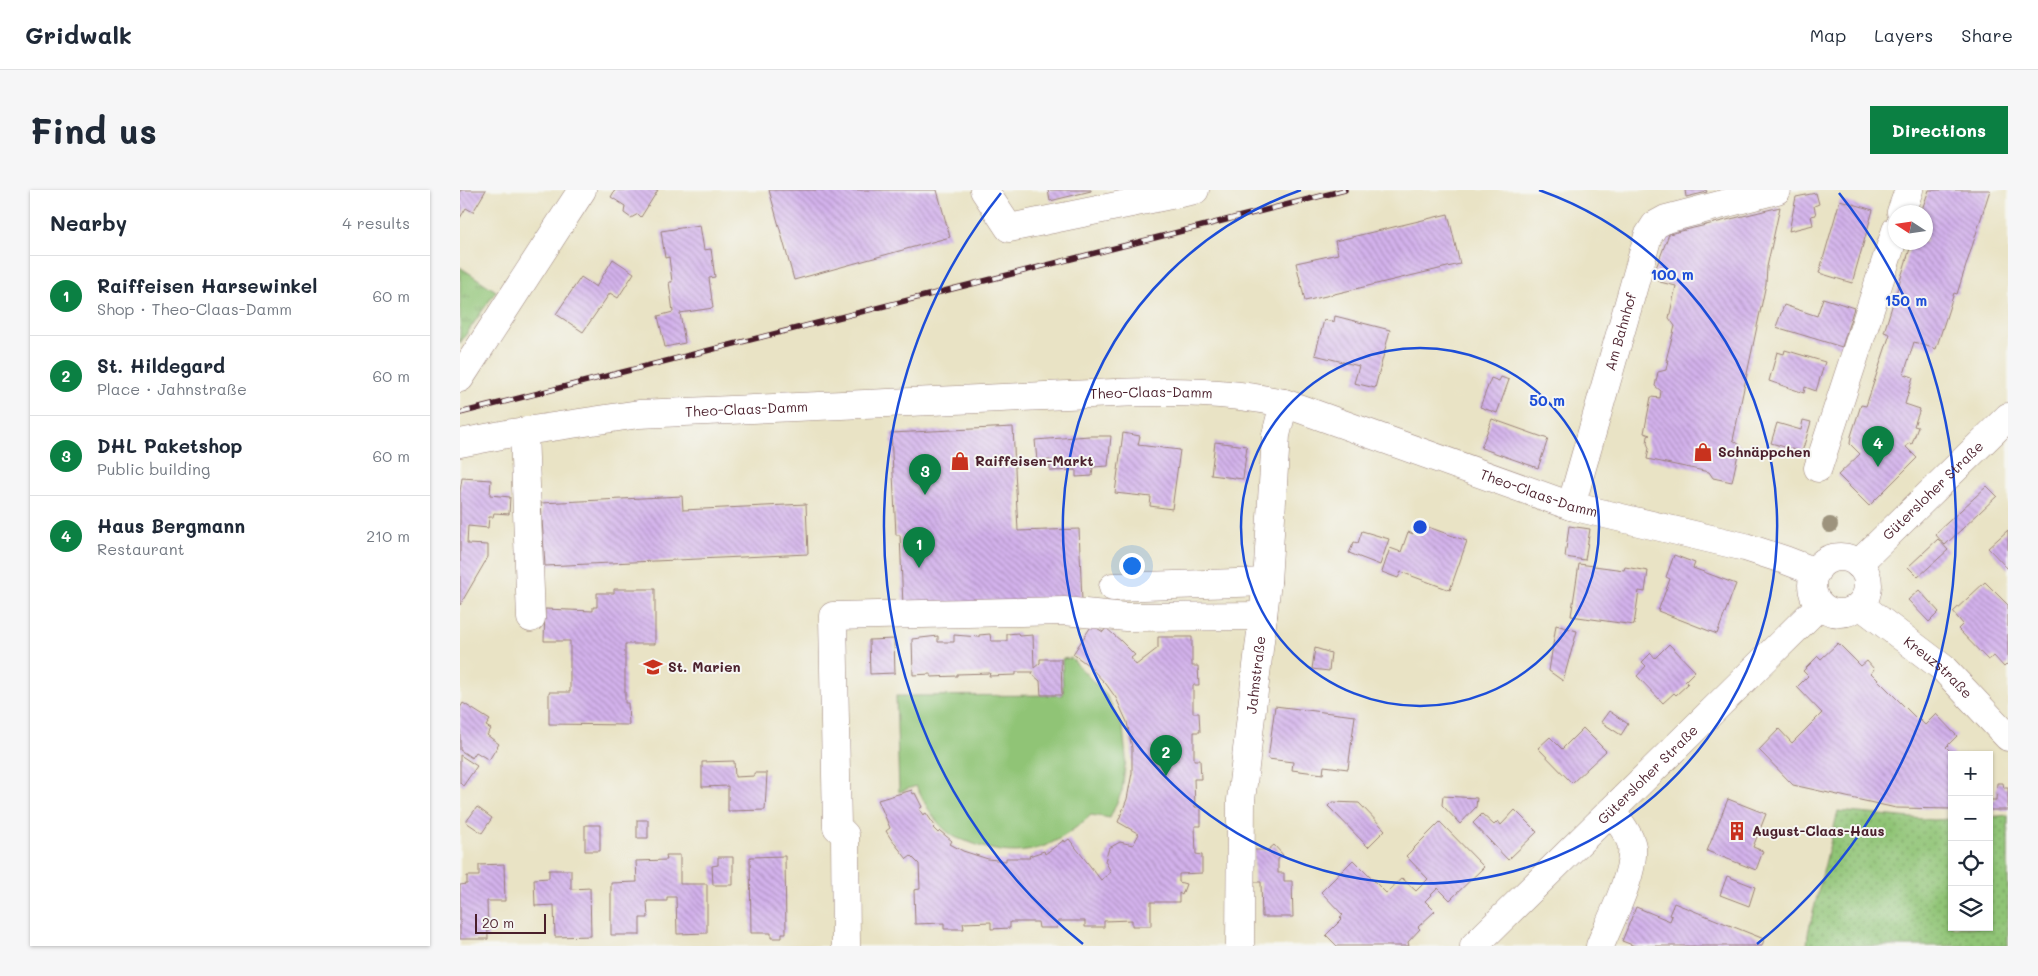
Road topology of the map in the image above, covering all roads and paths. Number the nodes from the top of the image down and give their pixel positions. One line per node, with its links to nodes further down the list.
1 (582, 190): 8 (street)
2 (984, 190): 3 (street)
3 (1195, 190)
4 (1777, 190): 14 (street, Am Bahnhof)
5 (1908, 190): 6 (street)
6 (1903, 205)
7 (1889, 250): 13 (street)
8 (460, 378)
9 (1284, 403): 11 (street, Theo-Claas-Damm); 14 (street, Theo-Claas-Damm); 17 (street, Jahnstraße)
10 (2008, 417): 15 (street, Gütersloher Straße)
11 (524, 432): 12 (street, Theo-Claas-Damm); 22 (street)
12 (460, 443)
13 (1818, 468)
14 (1571, 506): 16 (street, Theo-Claas-Damm)
15 (1858, 564): 16 (street); 20 (street)
16 (1816, 572): 19 (street)
17 (1267, 582): 18 (street); 21 (street, Jahnstraße)
18 (1113, 587)
19 (1820, 604): 20 (street); 24 (street, Gütersloher Straße)
20 (1860, 605): 23 (street, Kreuzstraße)
21 (1263, 616): 25 (street); 26 (street, Jahnstraße)
22 (532, 618)
23 (2008, 737)
24 (1611, 811): 27 (street, Gütersloher Straße); 28 (street)
25 (846, 946)
26 (1240, 946)
27 (1474, 946)
28 (1600, 946)

